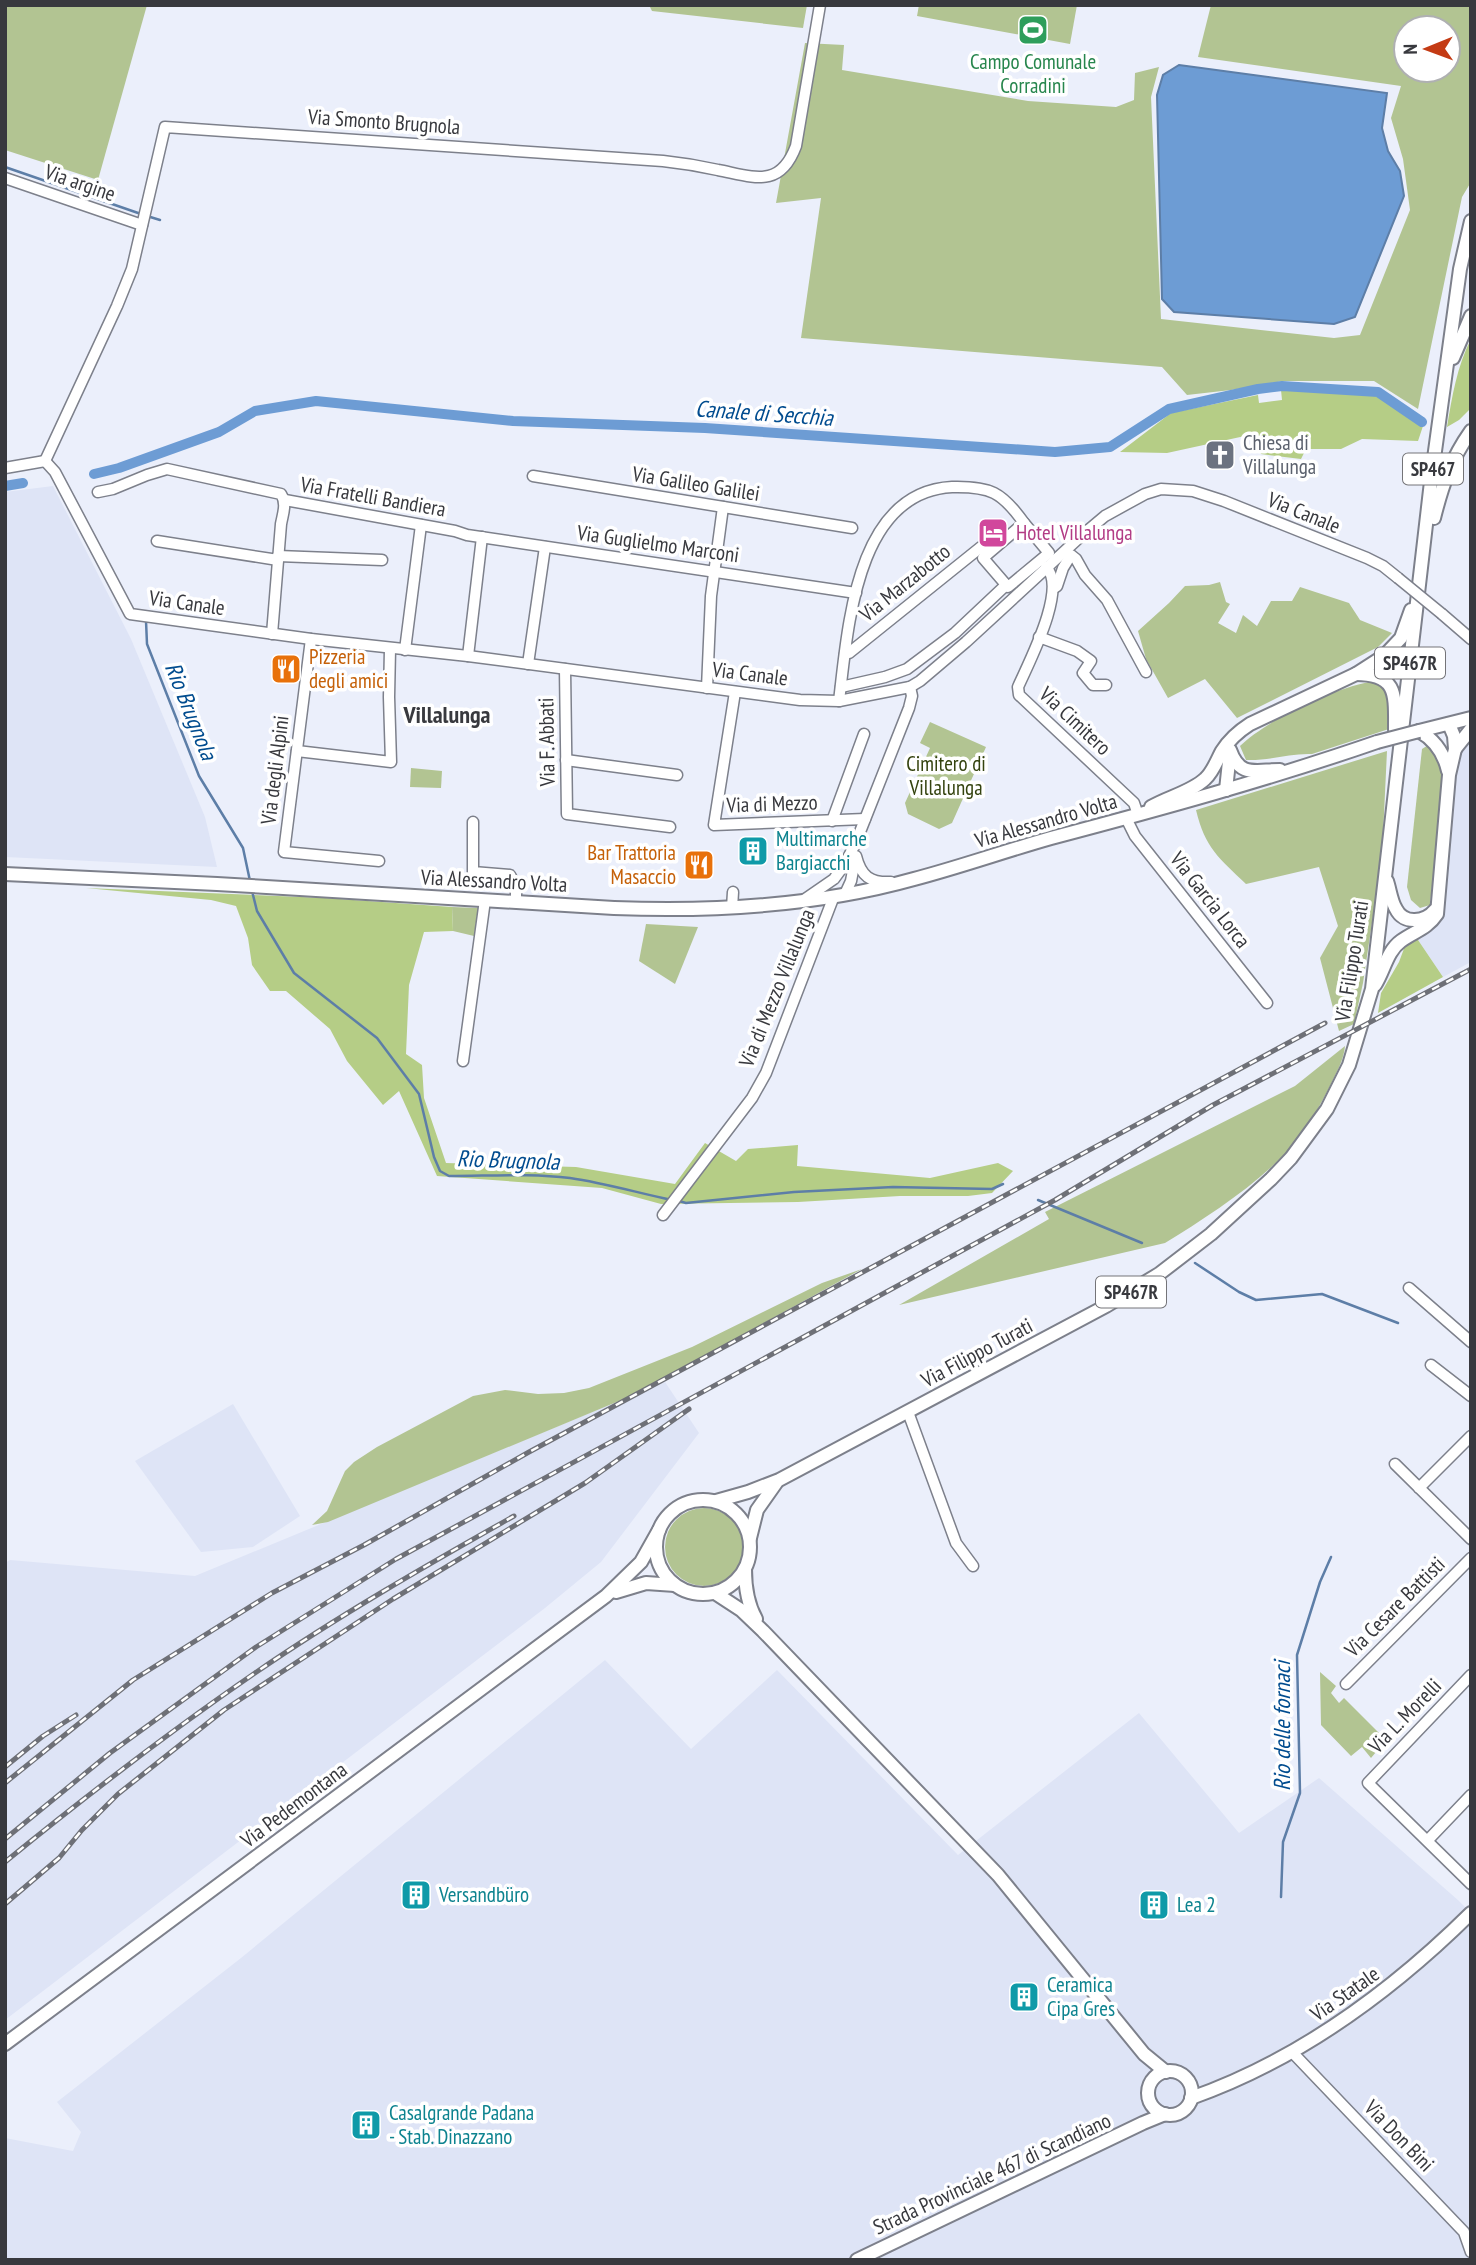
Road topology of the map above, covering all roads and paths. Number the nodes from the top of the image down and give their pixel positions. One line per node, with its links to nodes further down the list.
1 (820, 5): 3 (street, Via Smonto Brugnola)
2 (5, 178): 3 (street, Via argine)
3 (144, 218): 8 (street, Via Smonto Brugnola)
4 (1471, 221): 6 (main road, SP467)
5 (1471, 316): 6 (main road)
6 (1446, 376): 25 (main road, Via Filippo Turati / SP467)
7 (1471, 431): 25 (main road)
8 (45, 461): 9 (street); 30 (street, Via Canale)
9 (5, 468)
10 (533, 476): 13 (street, Via Galileo Galilei)
11 (98, 492): 12 (street, Via Fratelli Bandiera)
12 (285, 500): 15 (street, Via Fratelli Bandiera); 22 (street, Via Fratelli Bandiera)
13 (723, 507): 16 (street, Via Galileo Galilei); 26 (street)
14 (1024, 523): 21 (street); 24 (street); 29 (street)
15 (421, 525): 17 (street, Via Fratelli Bandiera); 35 (street)
16 (852, 528)
17 (455, 531): 18 (street, Via Guglielmo Marconi)
18 (482, 537): 20 (street, Via Guglielmo Marconi); 37 (street)
19 (157, 541): 22 (street)
20 (545, 547): 26 (street, Via Guglielmo Marconi); 38 (street)
21 (987, 554): 27 (street); 36 (street, Via Marzabotto)
22 (278, 558): 23 (street); 30 (street, Via Fratelli Bandiera)
23 (382, 560)
24 (1050, 560): 27 (street, Via Canale); 28 (street); 33 (street, Via Canale, bridge)
25 (1422, 564): 41 (main road); 58 (main road, Via Filippo Turati / SP467R)
26 (715, 572): 29 (street, Via Guglielmo Marconi); 45 (street)
27 (1014, 585): 43 (street); 44 (street, Via Canale)
28 (1054, 589): 31 (street, Via Cimitero); 40 (street, Via Cimitero)
29 (856, 593): 36 (street)
30 (271, 634): 32 (street, Via Canale)
31 (1039, 637): 42 (street); 63 (street, Via Cimitero)
32 (312, 639): 34 (street, Via Canale); 54 (street, Via degli Alpini)
33 (1471, 639)
34 (390, 649): 35 (street, Via Canale); 54 (street)
35 (405, 650): 37 (street, Via Canale)
36 (845, 654): 43 (street)
37 (468, 656): 38 (street, Via Canale)
38 (528, 664): 39 (street, Via Canale)
39 (565, 669): 45 (street, Via Canale); 56 (street, Via F. Abbati)
40 (1146, 672)
41 (1356, 674): 55 (main road); 58 (main road)
42 (1105, 685)
43 (841, 687): 47 (street)
44 (910, 687): 47 (street, Via Canale); 64 (street)
45 (707, 688): 46 (street, Via Canale)
46 (735, 692): 47 (street, Via Canale); 65 (street, Via di Mezzo)
47 (839, 701)
48 (1471, 718): 49 (main road)
49 (1449, 724): 51 (main road); 53 (main road); 57 (main road)
50 (1471, 729): 53 (main road)
51 (1419, 731): 57 (main road); 59 (main road, Via Alessandro Volta, bridge)
52 (864, 734): 65 (street, Via di Mezzo)
53 (1455, 749): 61 (main road)
54 (297, 751): 70 (street, Via degli Alpini)
55 (1225, 754): 59 (main road); 62 (main road); 63 (main road)
56 (566, 760): 60 (street); 67 (street, Via F. Abbati)
57 (1446, 760): 61 (main road)
58 (1397, 763): 72 (main road, Via Filippo Turati / SP467R)
59 (1298, 769): 62 (main road, Via Alessandro Volta)
60 (677, 775)
61 (1449, 775): 80 (main road)
62 (1226, 790): 63 (main road, Via Alessandro Volta)
63 (1132, 817): 74 (main road, Via Alessandro Volta); 83 (street, Via Garcia Lorca)
64 (865, 819): 65 (street, Via di Mezzo); 68 (street)
65 (832, 821)
66 (473, 822): 79 (street)
67 (670, 827)
68 (856, 842): 69 (street, Via di Mezzo Villalunga); 71 (street)
69 (856, 856): 74 (street); 76 (street, Via di Mezzo Villalunga)
70 (379, 861)
71 (845, 864): 76 (street); 78 (street)
72 (1385, 873): 80 (main road); 82 (main road, Via Filippo Turati / SP467R)
73 (5, 874): 77 (main road, Via Alessandro Volta)
74 (912, 880): 76 (main road, Via Alessandro Volta)
75 (733, 892): 81 (street)
76 (840, 895): 78 (main road, Via Alessandro Volta); 85 (street, Via di Mezzo Villalunga)
77 (485, 901): 79 (main road, Via Alessandro Volta); 84 (street)
78 (802, 901): 81 (main road, Via Alessandro Volta)
79 (516, 902): 81 (main road, Via Alessandro Volta)
80 (1439, 904): 82 (main road)
81 (732, 908)
82 (1372, 989): 90 (main road, Via Filippo Turati / SP467R)
83 (1267, 1003)
84 (463, 1061)
85 (663, 1214)
86 (1409, 1288): 87 (street)
87 (1471, 1342)
88 (1431, 1365): 89 (street)
89 (1471, 1396)
90 (908, 1412): 93 (main road, Via Filippo Turati / SP467R); 100 (street, Via Filippo Turati)
91 (1471, 1436): 94 (street)
92 (1395, 1464): 94 (street)
93 (779, 1480): 95 (main road, Via Filippo Turati / SP467R); 97 (main road, Via Filippo Turati / SP467R)
94 (1419, 1488): 98 (street)
95 (716, 1501): 96 (main road, SP467R); 97 (main road)
96 (659, 1530): 102 (main road); 104 (main road)
97 (750, 1539): 101 (main road, SP467R)
98 (1471, 1539)
99 (1471, 1558): 107 (street, Via Cesare Battisti)
100 (973, 1566)
101 (745, 1569): 103 (main road); 105 (main road, SP467R)
102 (676, 1585): 103 (main road, SP467R); 104 (main road)
103 (715, 1593): 105 (main road, SP467R)
104 (606, 1596): 112 (main road, Via Pedemontana)
105 (764, 1631): 114 (main road, SP467R)
106 (1471, 1675): 109 (street, Via L. Morelli)
107 (1346, 1684)
108 (1471, 1795): 109 (street)
109 (1428, 1840): 110 (street)
110 (1471, 1884)
111 (1471, 1913): 113 (main road, Via Statale)
112 (5, 2043)
113 (1292, 2052): 118 (main road, Via Statale); 123 (street, Via Don Bini)
114 (1144, 2054): 115 (main road); 116 (main road)
115 (1166, 2072): 116 (main road); 117 (main road)
116 (1152, 2080): 120 (main road)
117 (1187, 2080): 118 (main road); 119 (main road)
118 (1226, 2084): 119 (main road, Via Statale)
119 (1191, 2098): 121 (main road, Via Statale)
120 (1150, 2103): 121 (main road); 122 (main road)
121 (1165, 2115): 122 (main road, Via Statale)
122 (1143, 2123): 124 (main road, Strada Provinciale 467 di Scandiano)
123 (1471, 2252)
124 (857, 2260)

